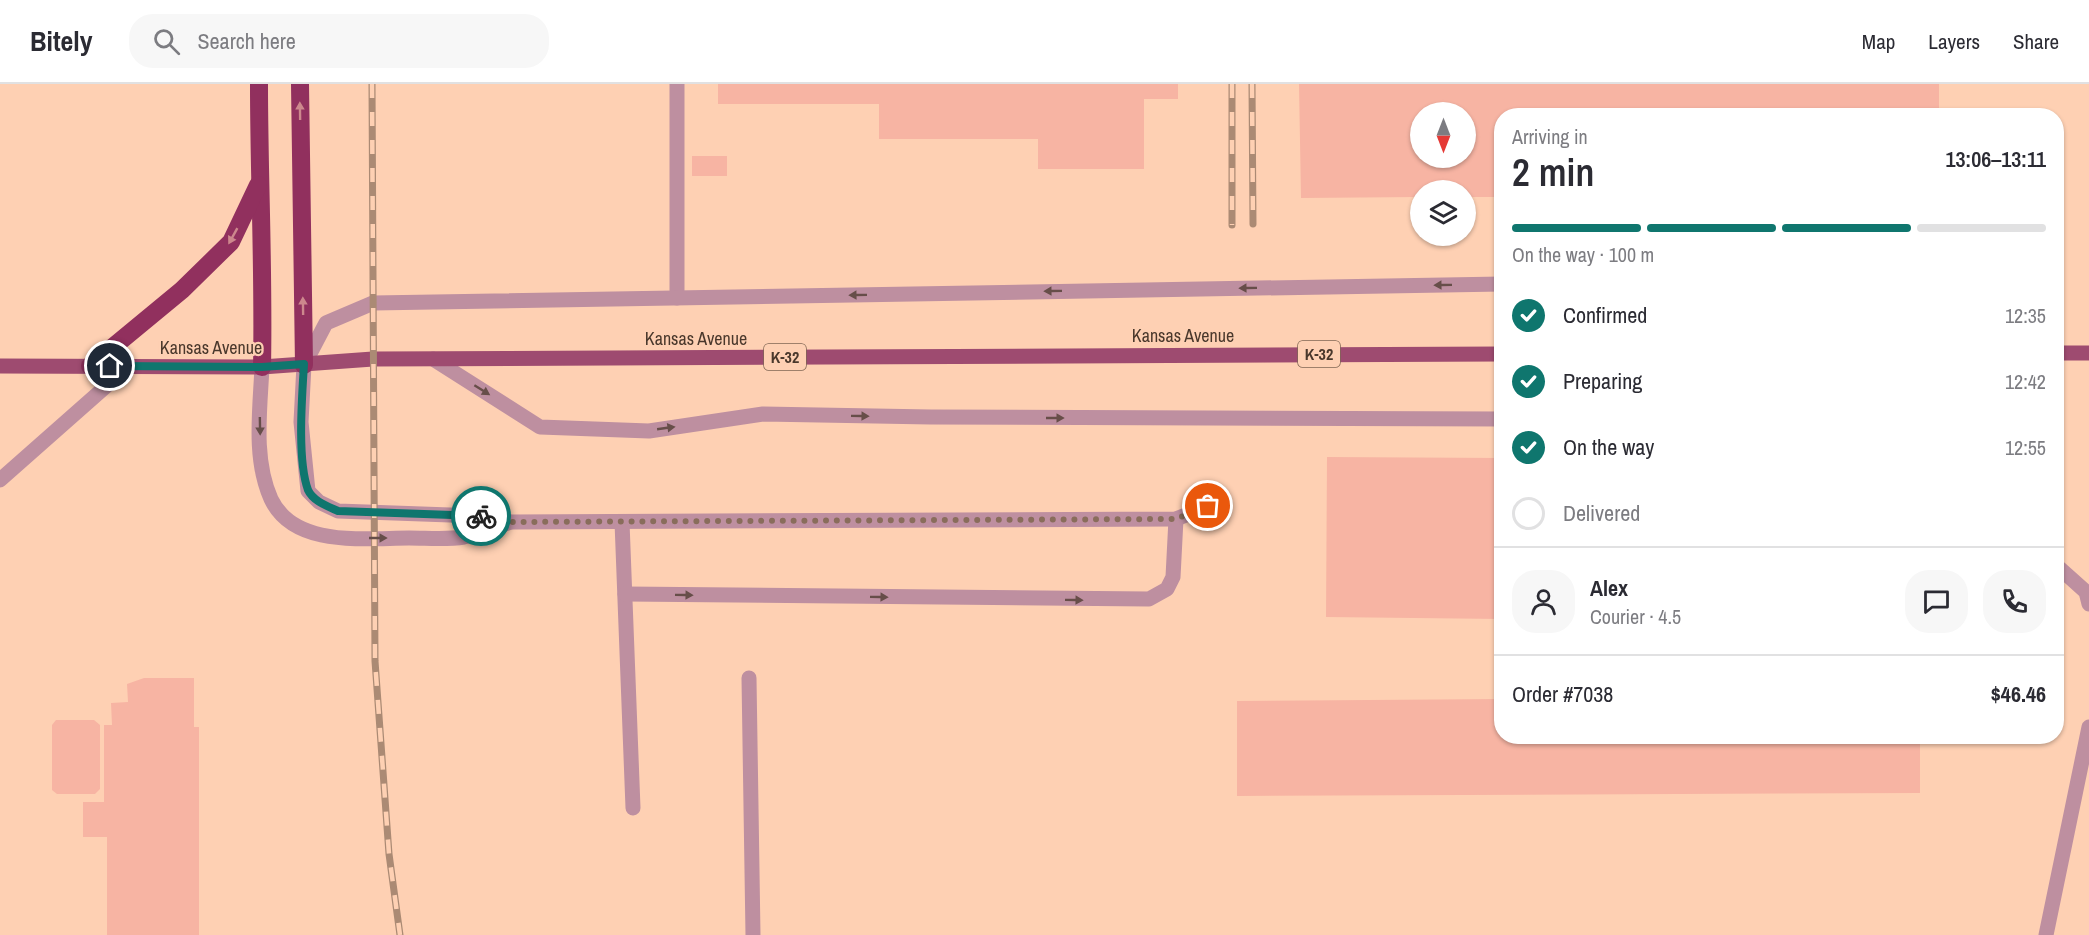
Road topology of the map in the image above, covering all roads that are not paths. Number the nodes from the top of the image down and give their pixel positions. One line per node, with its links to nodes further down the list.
1 (259, 84): 4 (highway)
2 (300, 84): 11 (highway, one-way to 2)
3 (677, 84): 6 (street)
4 (259, 183): 13 (highway, one-way to 13); 15 (highway)
5 (1494, 285): 6 (street, one-way to 6)
6 (677, 298): 11 (street)
7 (2064, 353): 8 (main road)
8 (2089, 353)
9 (1494, 354): 10 (main road, Kansas Avenue / K-32)
10 (433, 359): 11 (main road, Kansas Avenue / K-32); 16 (street, one-way to 16)
11 (304, 364): 15 (main road, Kansas Avenue / K-32); 20 (street)
12 (0, 366): 13 (main road, Kansas Avenue / K-32)
13 (90, 366): 14 (main road, Kansas Avenue / K-32)
14 (129, 366): 15 (main road, Kansas Avenue / K-32); 17 (street)
15 (262, 367): 20 (street, one-way to 20)
16 (1494, 418)
17 (0, 480)
18 (1220, 501): 19 (street)
19 (1176, 519): 21 (street); 23 (street, one-way to 19)
20 (511, 522): 21 (street)
21 (622, 522): 23 (street)
22 (2064, 572): 24 (street)
23 (625, 594): 27 (street)
24 (2089, 604)
25 (749, 678): 28 (street)
26 (2089, 727): 29 (street)
27 (633, 808)
28 (753, 935)
29 (2046, 935)

